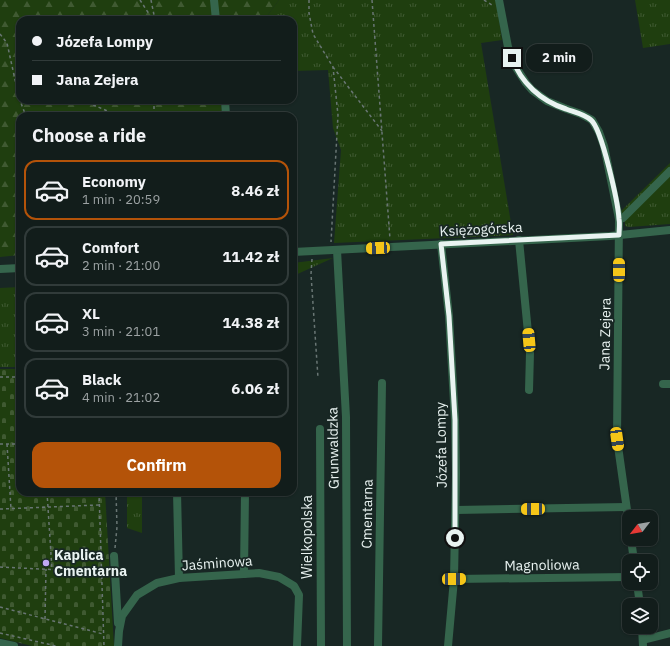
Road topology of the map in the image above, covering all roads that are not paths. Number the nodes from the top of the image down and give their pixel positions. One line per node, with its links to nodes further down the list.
1 (214, 0): 3 (street)
2 (499, 0): 5 (street, Jana Zejera)
3 (216, 16)
4 (670, 171): 5 (street)
5 (619, 219): 7 (street, Jana Zejera)
6 (670, 230): 7 (street, Księżogórska)
7 (619, 235): 8 (street, Księżogórska); 19 (street, Jana Zejera)
8 (519, 240): 9 (street, Księżogórska); 15 (street)
9 (441, 244): 10 (street, Księżogórska); 20 (street, Józefa Lompy)
10 (334, 250): 11 (street, Księżogórska); 35 (street, Grunwaldzka)
11 (297, 252)
12 (16, 268): 13 (street)
13 (0, 269)
14 (382, 383): 36 (street, Cmentarna)
15 (529, 390)
16 (320, 429): 34 (street, Wielkopolska)
17 (177, 496): 25 (street)
18 (245, 496): 23 (street)
19 (626, 507): 20 (street); 21 (street, Jana Zejera)
20 (456, 510): 26 (street, Józefa Lompy)
21 (627, 510)
22 (114, 556): 27 (street)
23 (244, 574): 25 (street, Jaśminowa); 33 (street, Jaśminowa)
24 (622, 577): 26 (street, Magnoliowa)
25 (180, 578): 27 (street, Jaśminowa)
26 (454, 579): 37 (street, Józefa Lompy)
27 (118, 631): 32 (street, Jaśminowa)
28 (670, 634): 30 (street)
29 (0, 643): 31 (street)
30 (643, 643)
31 (14, 646)
32 (118, 646)
33 (297, 646)
34 (321, 646)
35 (347, 646)
36 (378, 646)
37 (448, 646)

